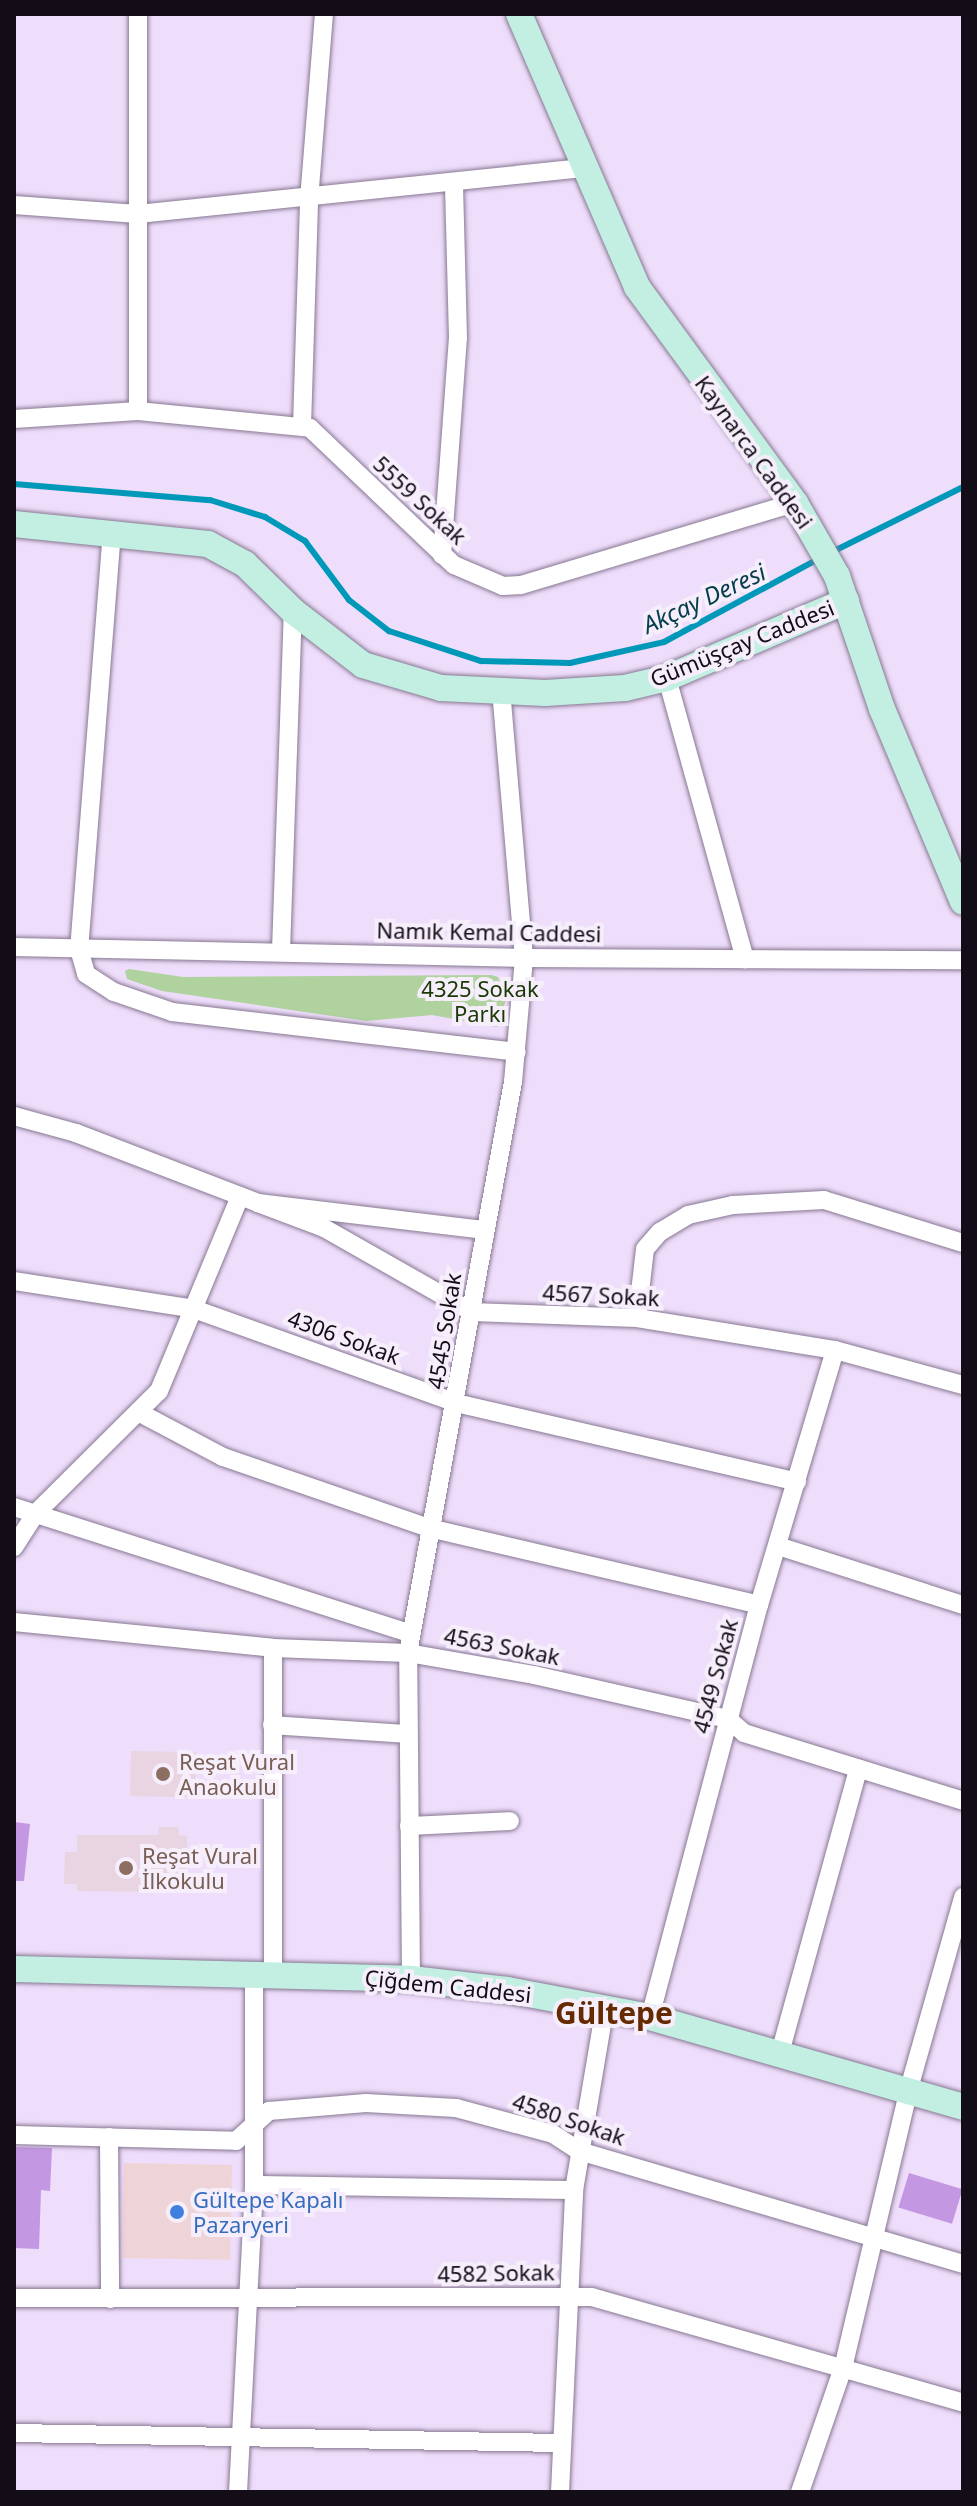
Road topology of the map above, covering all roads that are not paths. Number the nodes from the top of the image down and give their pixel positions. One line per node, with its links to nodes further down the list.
1 (138, 14): 8 (street)
2 (324, 14): 6 (street)
3 (519, 14): 4 (street, Kaynarca Caddesi)
4 (581, 168): 5 (street); 12 (street, Kaynarca Caddesi)
5 (454, 183): 6 (street); 15 (street)
6 (309, 200): 8 (street); 11 (street)
7 (14, 205): 8 (street)
8 (138, 214): 9 (street)
9 (138, 411): 10 (street); 11 (street)
10 (14, 419)
11 (302, 426): 15 (street, 5559 Sokak)
12 (795, 503): 15 (street, 5559 Sokak); 16 (street, Kaynarca Caddesi)
13 (14, 524): 14 (street, Gümüşçay Caddesi)
14 (112, 531): 17 (street, Gümüşçay Caddesi); 22 (street)
15 (442, 555)
16 (846, 601): 18 (street, Gümüşçay Caddesi); 20 (street, Kaynarca Caddesi)
17 (293, 611): 19 (street, Gümüşçay Caddesi); 23 (street)
18 (667, 678): 19 (street, Gümüşçay Caddesi); 25 (street)
19 (501, 691): 24 (street, 4545 Sokak)
20 (963, 902)
21 (14, 947): 22 (street, Namık Kemal Caddesi)
22 (79, 949): 23 (street, Namık Kemal Caddesi); 27 (street)
23 (281, 951): 24 (street, Namık Kemal Caddesi)
24 (524, 958): 25 (street, Namık Kemal Caddesi); 27 (street, 4545 Sokak)
25 (745, 959): 26 (street, Namık Kemal Caddesi)
26 (963, 960)
27 (517, 1052): 31 (street, 4545 Sokak)
28 (14, 1116): 29 (street)
29 (240, 1196): 30 (street); 34 (street)
30 (258, 1203): 31 (street); 35 (street, 4567 Sokak)
31 (485, 1230): 35 (street, 4545 Sokak)
32 (963, 1243): 36 (street)
33 (14, 1281): 34 (street, 4306 Sokak)
34 (194, 1309): 39 (street, 4306 Sokak); 40 (street)
35 (472, 1312): 36 (street, 4567 Sokak); 39 (street, 4545 Sokak)
36 (637, 1318): 37 (street, 4567 Sokak)
37 (835, 1350): 38 (street, 4567 Sokak); 41 (street, 4549 Sokak)
38 (963, 1385)
39 (456, 1403): 41 (street, 4306 Sokak); 44 (street, 4545 Sokak)
40 (140, 1413): 43 (street); 44 (street)
41 (797, 1482): 45 (street, 4549 Sokak)
42 (14, 1507): 43 (street)
43 (36, 1513): 46 (street); 50 (street)
44 (429, 1528): 47 (street); 50 (street, 4545 Sokak)
45 (778, 1546): 47 (street, 4549 Sokak); 48 (street)
46 (14, 1547)
47 (759, 1605): 52 (street, 4549 Sokak)
48 (963, 1605)
49 (14, 1622): 51 (street, 4563 Sokak)
50 (410, 1644): 51 (street, 4563 Sokak); 52 (street, 4563 Sokak); 54 (street, 4545 Sokak)
51 (273, 1648): 53 (street)
52 (728, 1719): 55 (street, 4563 Sokak); 64 (street, 4549 Sokak)
53 (272, 1725): 54 (street); 61 (street)
54 (408, 1734): 58 (street, 4545 Sokak)
55 (858, 1769): 56 (street, 4563 Sokak); 65 (street)
56 (963, 1801)
57 (510, 1821): 58 (street)
58 (409, 1826): 62 (street, 4545 Sokak)
59 (963, 1897): 66 (street)
60 (14, 1969): 61 (street, Çiğdem Caddesi)
61 (264, 1974): 62 (street, Çiğdem Caddesi); 68 (street)
62 (411, 1979): 63 (street, Çiğdem Caddesi)
63 (605, 2007): 64 (street, Çiğdem Caddesi); 71 (street)
64 (650, 2017): 65 (street, Çiğdem Caddesi)
65 (780, 2053): 66 (street, Çiğdem Caddesi)
66 (908, 2092): 67 (street, Çiğdem Caddesi); 74 (street)
67 (963, 2107)
68 (254, 2128): 70 (street, 4580 Sokak); 71 (street, 4580 Sokak); 72 (street)
69 (14, 2135): 70 (street, 4580 Sokak)
70 (109, 2137): 78 (street)
71 (579, 2151): 73 (street); 74 (street, 4580 Sokak)
72 (254, 2185): 73 (street); 79 (street)
73 (574, 2190): 76 (street)
74 (875, 2239): 75 (street, 4580 Sokak); 80 (street)
75 (963, 2264)
76 (568, 2296): 79 (street, 4582 Sokak); 80 (street, 4582 Sokak); 84 (street)
77 (14, 2298): 78 (street, 4582 Sokak)
78 (110, 2299): 79 (street, 4582 Sokak)
79 (250, 2299): 83 (street)
80 (843, 2368): 81 (street, 4582 Sokak); 87 (street)
81 (963, 2403)
82 (14, 2433): 83 (street)
83 (242, 2435): 84 (street); 85 (street)
84 (562, 2443): 86 (street)
85 (238, 2492)
86 (560, 2492)
87 (800, 2492)

